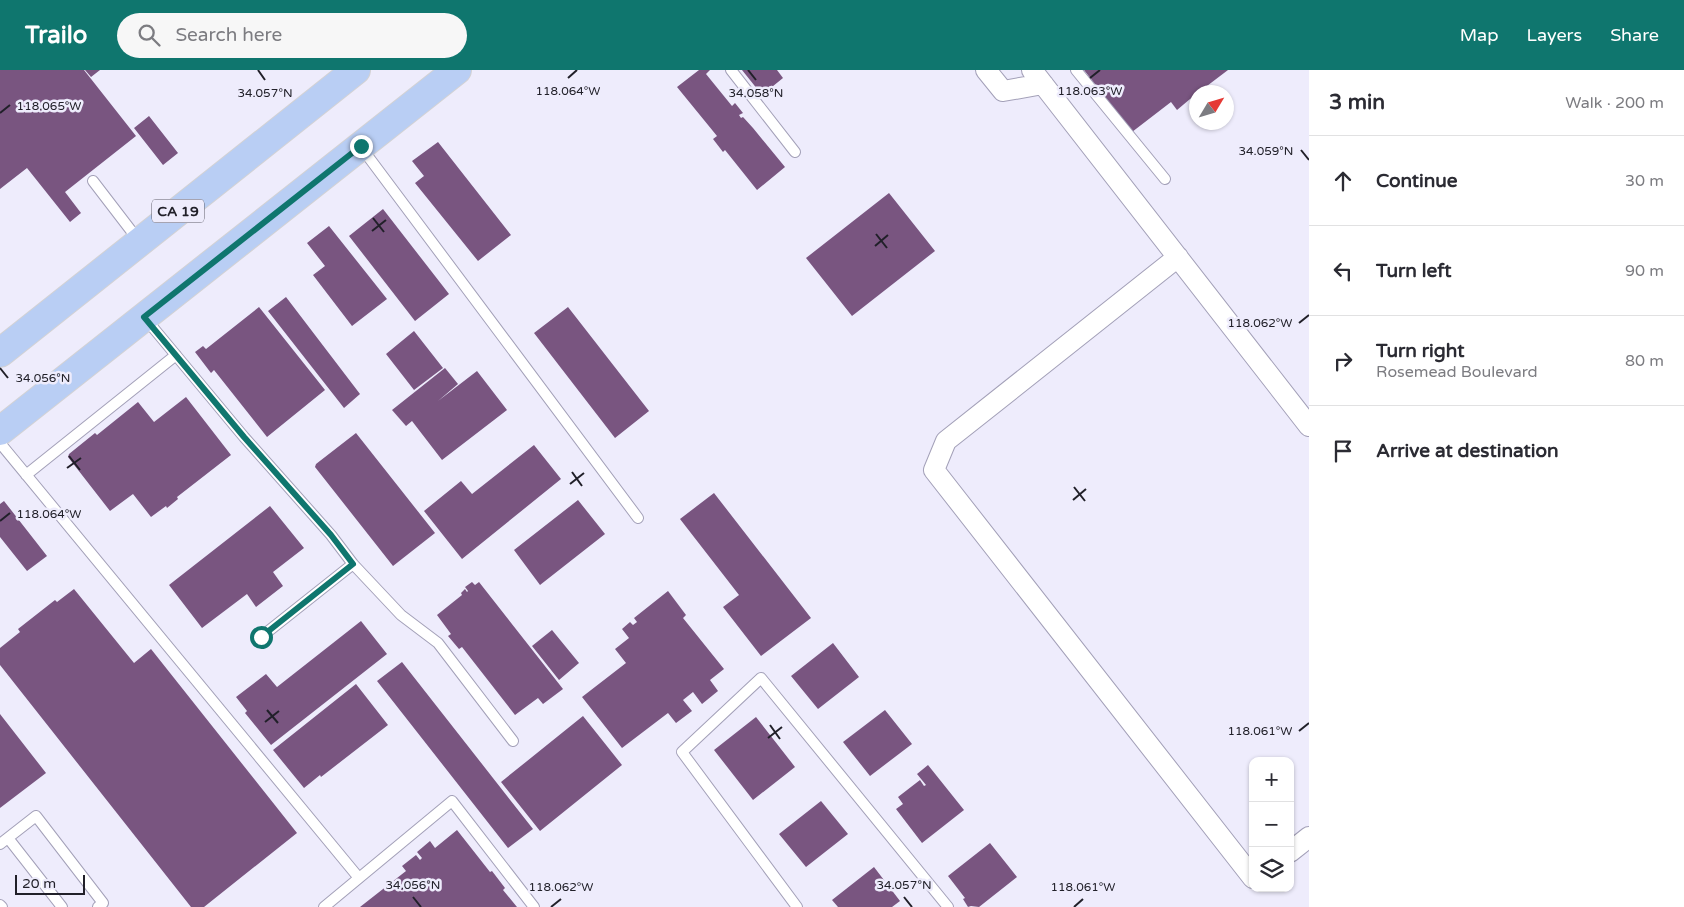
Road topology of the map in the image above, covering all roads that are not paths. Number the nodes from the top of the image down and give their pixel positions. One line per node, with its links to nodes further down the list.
1 (356, 70): 11 (main road, CA 19)
2 (457, 70): 7 (main road)
3 (731, 70): 8 (lane)
4 (986, 70): 6 (street)
5 (1076, 70): 9 (lane)
6 (1038, 77): 12 (street)
7 (361, 146): 13 (main road); 20 (lane)
8 (795, 152)
9 (1165, 179)
10 (92, 181): 11 (lane)
11 (139, 242): 14 (main road, CA 19)
12 (1178, 258): 16 (street); 27 (street)
13 (144, 317): 15 (lane); 17 (main road)
14 (0, 353)
15 (176, 355): 19 (lane); 21 (lane)
16 (1309, 426)
17 (0, 431)
18 (0, 443): 19 (lane)
19 (26, 475): 28 (lane)
20 (638, 518)
21 (353, 564): 22 (lane); 23 (lane)
22 (261, 637)
23 (513, 741)
24 (1309, 837): 26 (street)
25 (4, 841): 29 (lane); 30 (lane)
26 (1294, 849)
27 (1249, 873)
28 (359, 878): 31 (lane); 32 (lane)
29 (62, 907)
30 (98, 907)
31 (324, 907)
32 (534, 907)
33 (797, 907): 34 (lane)
34 (948, 907)

